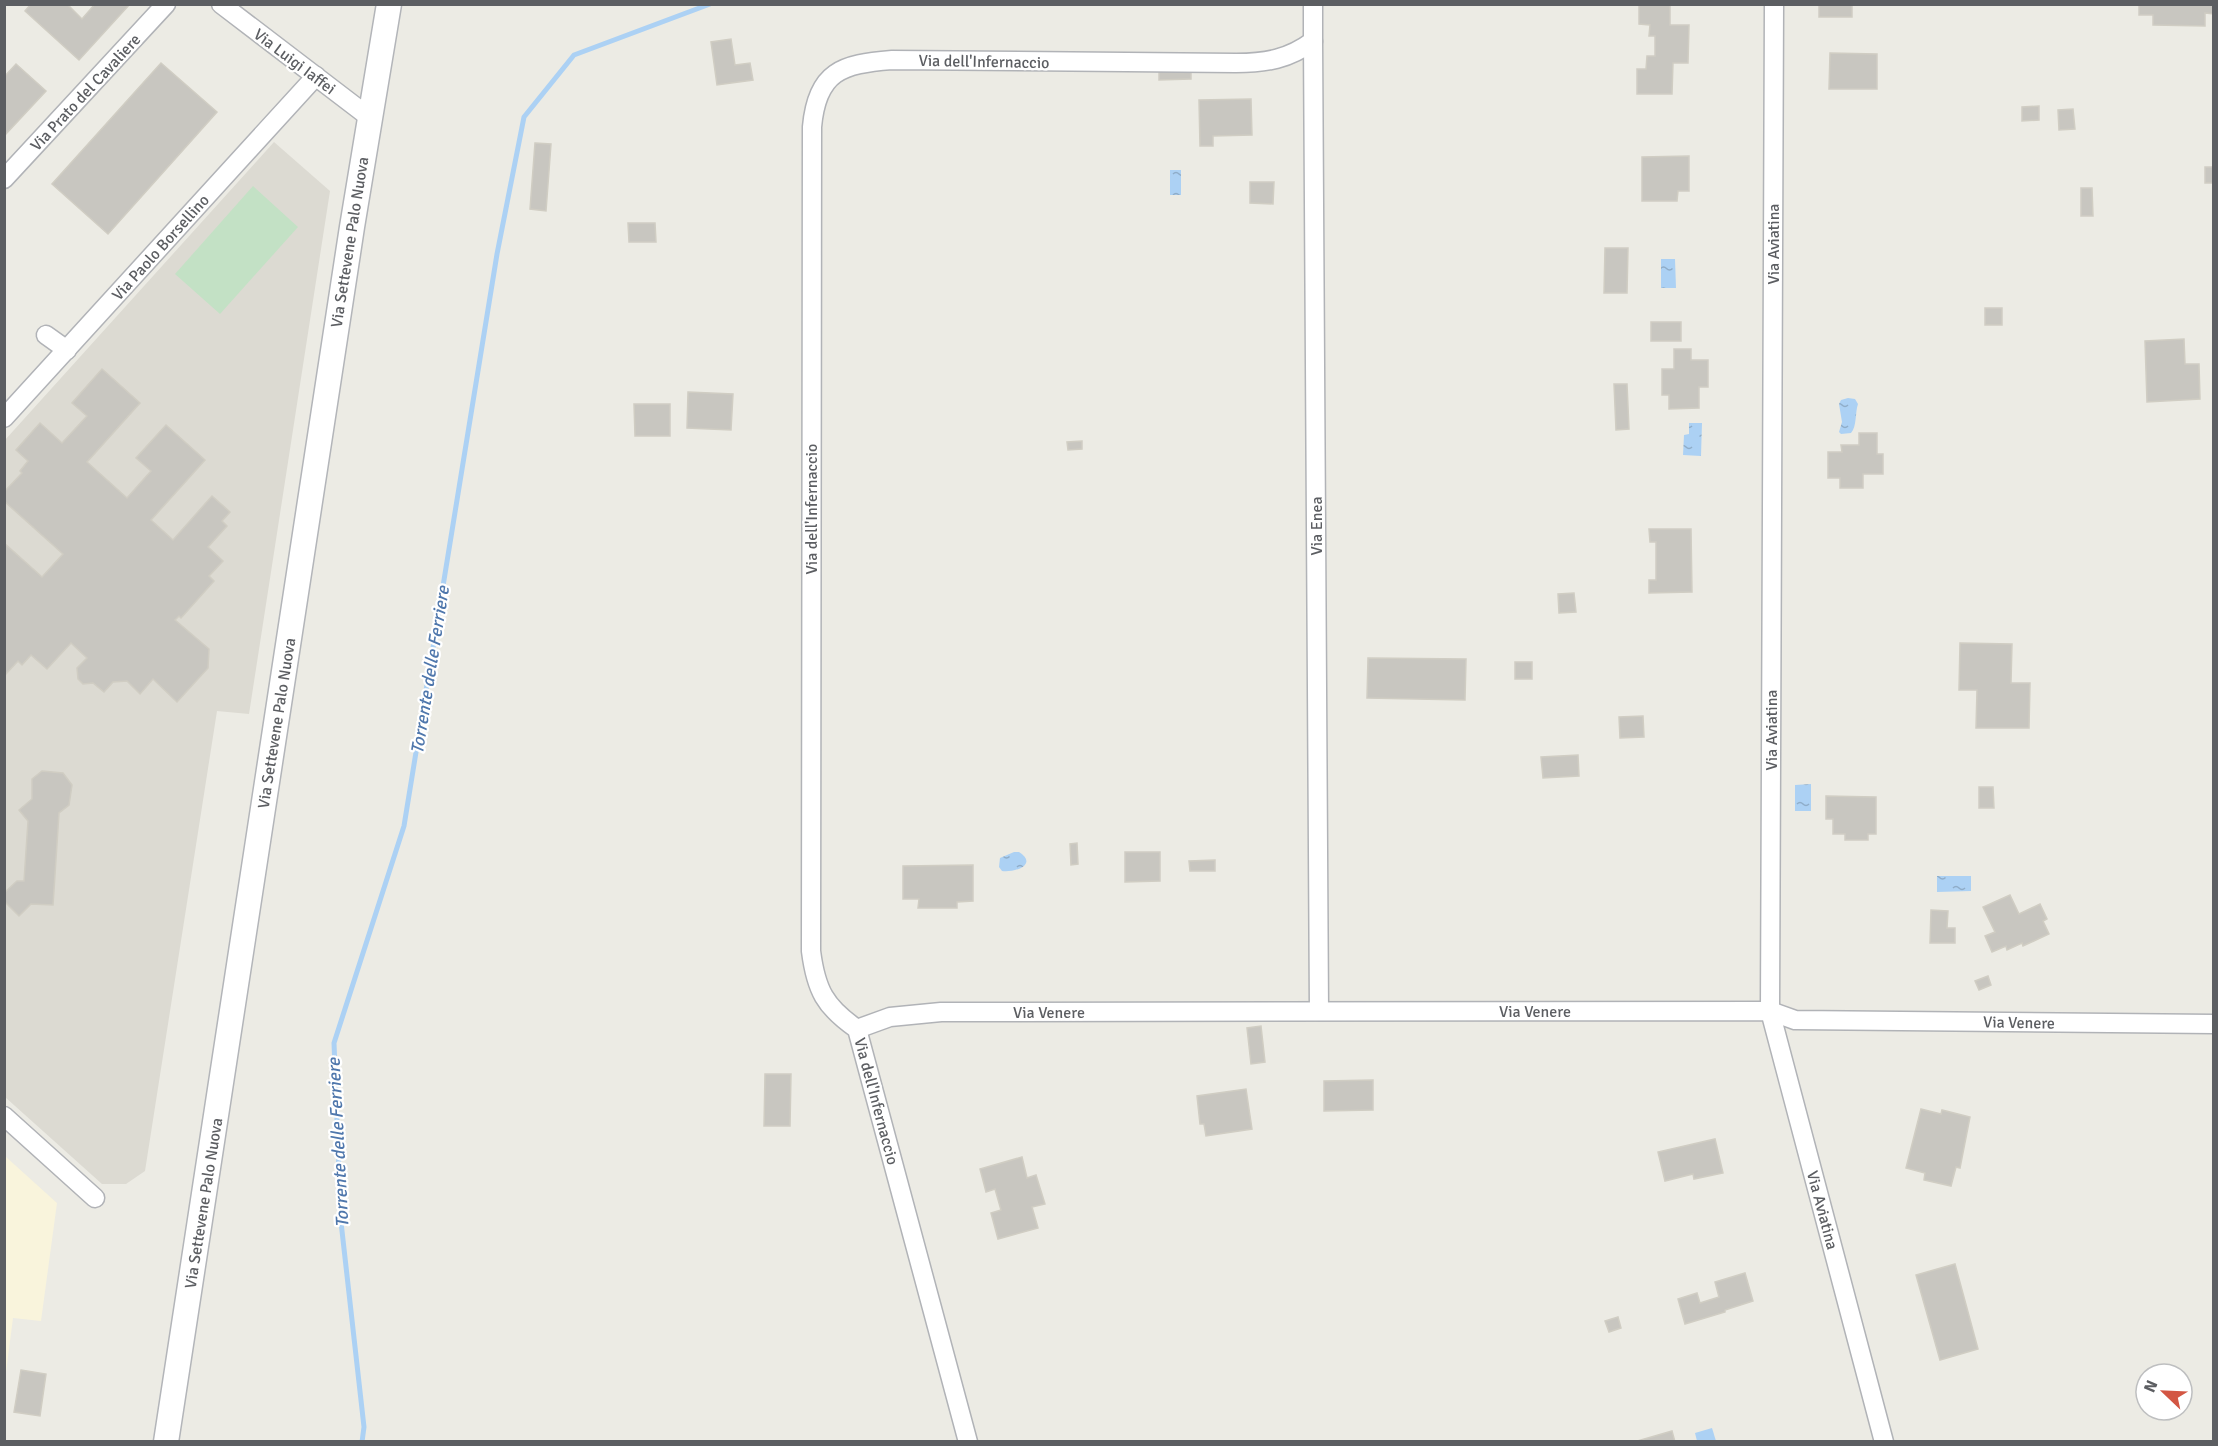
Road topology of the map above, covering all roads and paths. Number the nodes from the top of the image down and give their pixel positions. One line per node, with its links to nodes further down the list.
1 (166, 4): 9 (street, Via Prato del Cavaliere)
2 (221, 4): 7 (street, Via Luigi Iaffei)
3 (389, 4): 8 (main road, Via Settevene Palo Nuova)
4 (1313, 4): 6 (street)
5 (1774, 4): 14 (street, Via Aviatina)
6 (1313, 41): 13 (street, Via Enea); 16 (street, Via dell'Infernaccio)
7 (316, 76): 8 (street, Via Luigi Iaffei); 11 (street, Via Paolo Borsellino)
8 (369, 117): 19 (main road, Via Settevene Palo Nuova)
9 (4, 179)
10 (46, 334): 11 (street)
11 (67, 350): 12 (street, Via Paolo Borsellino)
12 (4, 418)
13 (1319, 1011): 14 (street, Via Venere); 16 (street, Via Venere)
14 (1770, 1011): 15 (street, Via Venere); 21 (street, Via Aviatina)
15 (2214, 1024)
16 (857, 1029): 20 (street, Via dell'Infernaccio)
17 (4, 1116): 18 (street)
18 (95, 1198)
19 (166, 1442)
20 (968, 1442)
21 (1884, 1442)

